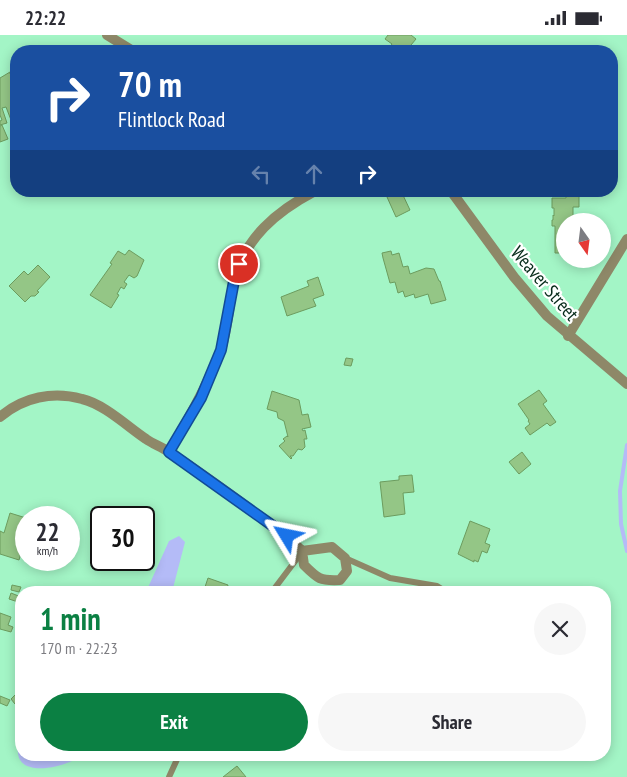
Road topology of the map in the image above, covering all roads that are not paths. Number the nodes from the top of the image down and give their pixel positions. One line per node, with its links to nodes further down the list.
1 (107, 35): 2 (street)
2 (123, 45)
3 (303, 197): 9 (street)
4 (455, 197): 6 (street, Weaver Street)
5 (627, 239): 6 (street)
6 (568, 335): 7 (street, Weaver Street)
7 (627, 384)
8 (0, 417): 9 (street)
9 (169, 452): 10 (street)
10 (302, 551): 11 (street); 11 (street); 12 (lane)
11 (345, 558): 13 (lane)
12 (276, 586)
13 (437, 586)
14 (176, 761): 15 (lane)
15 (169, 777)

